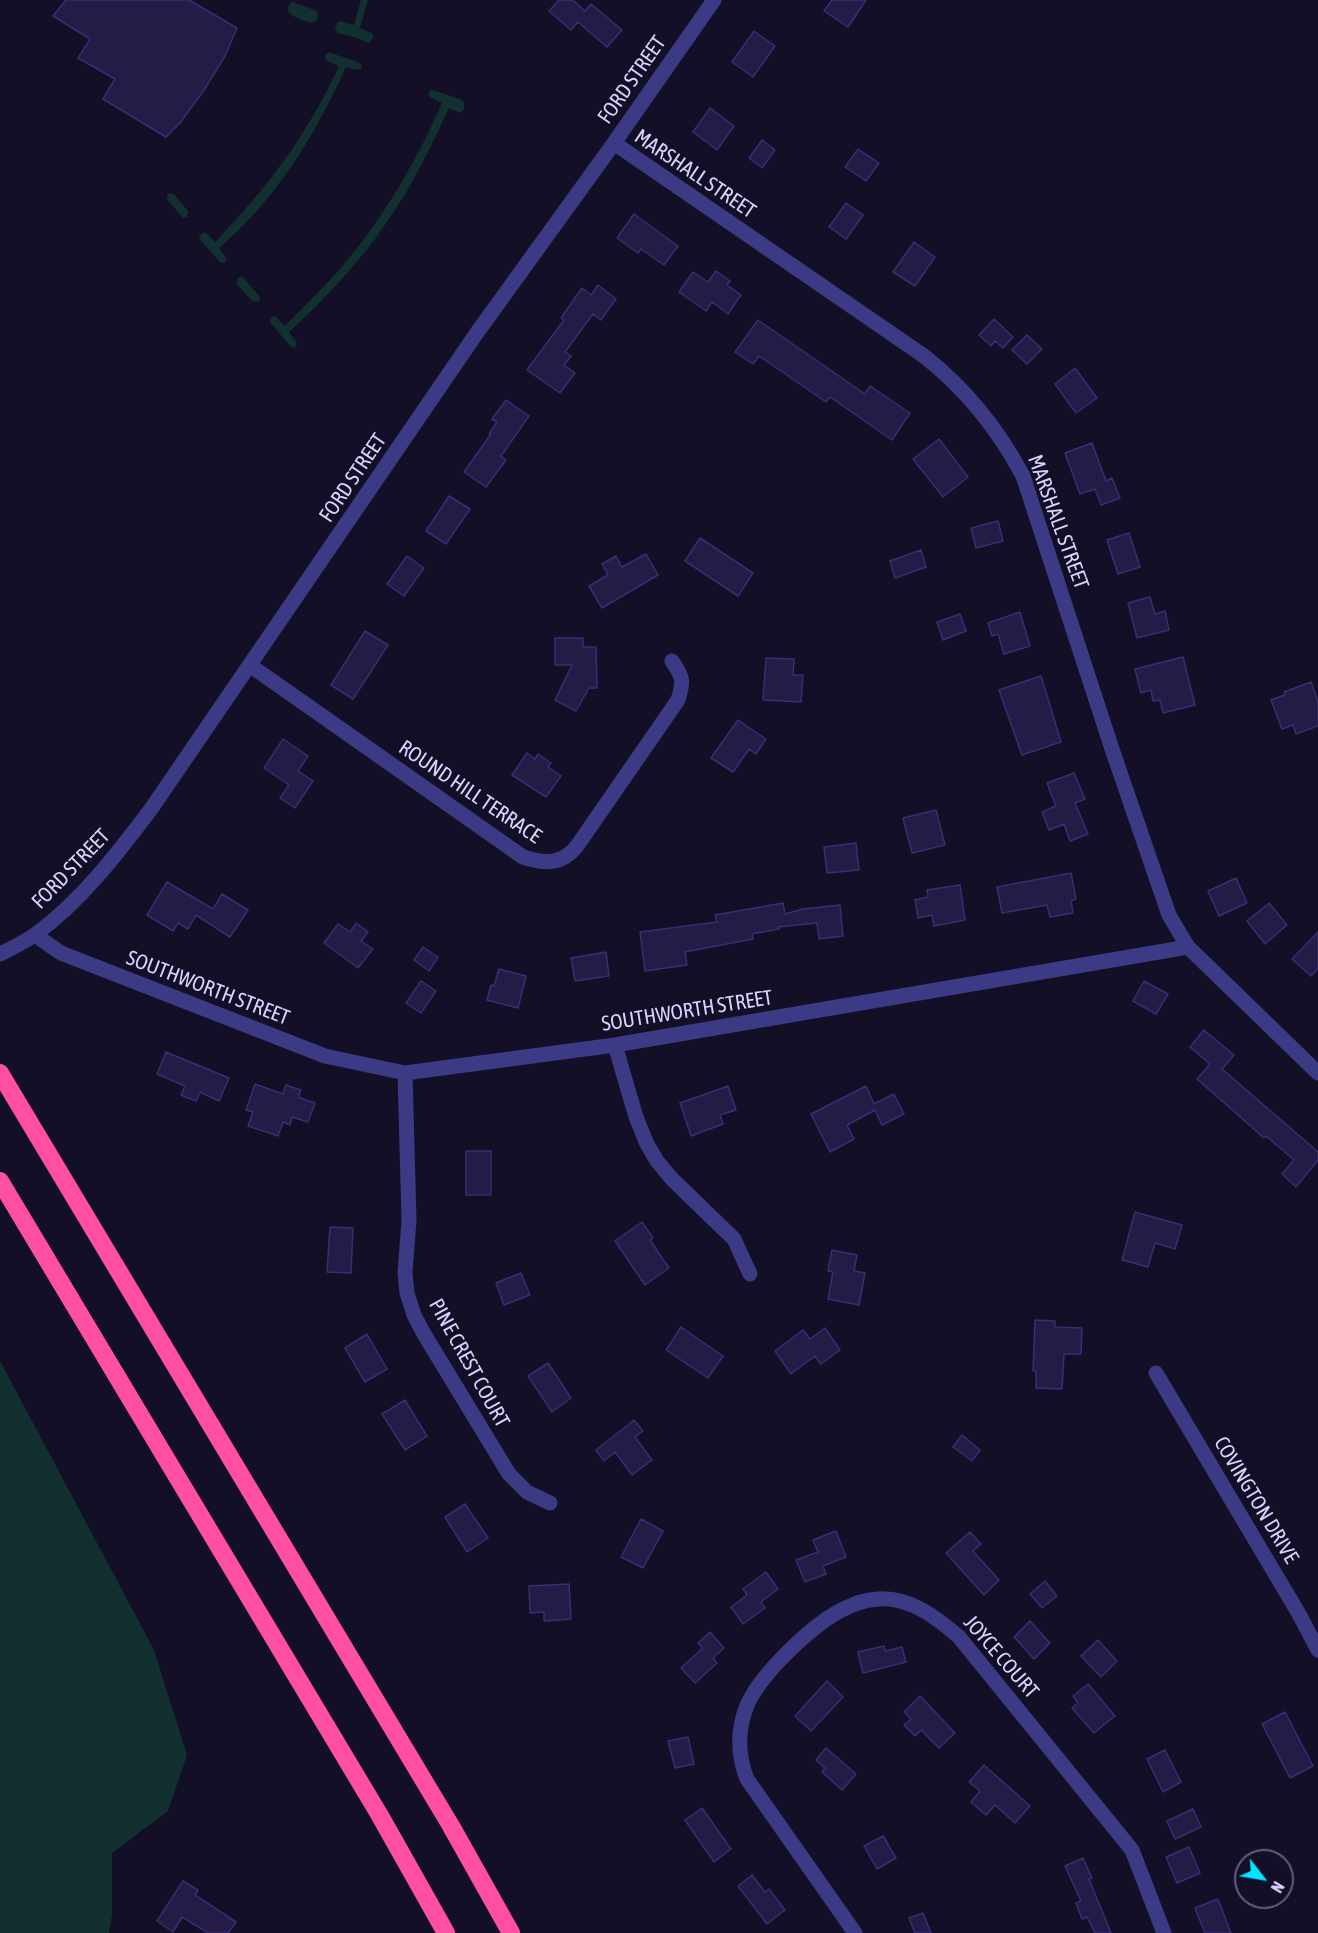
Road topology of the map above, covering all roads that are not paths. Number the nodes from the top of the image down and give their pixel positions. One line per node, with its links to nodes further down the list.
1 (714, 0): 2 (street, FORD STREET)
2 (614, 144): 4 (street, FORD STREET); 6 (street, MARSHALL STREET)
3 (672, 661): 4 (street, ROUND HILL TERRACE)
4 (251, 666): 5 (street, FORD STREET)
5 (35, 935): 7 (street, FORD STREET); 9 (street, SOUTHWORTH STREET)
6 (1188, 947): 8 (street, SOUTHWORTH STREET); 10 (street)
7 (0, 954)
8 (615, 1045): 9 (street, SOUTHWORTH STREET); 13 (street)
9 (405, 1072): 15 (street, PINE CREST COURT)
10 (1318, 1073)
11 (0, 1074): 18 (highway)
12 (0, 1181): 17 (highway)
13 (750, 1274)
14 (1156, 1373): 16 (street, COVINGTON DRIVE)
15 (550, 1503)
16 (1318, 1650)
17 (446, 1933)
18 (511, 1933)
19 (855, 1933): 20 (street, JOYCE COURT)
20 (1164, 1933)

